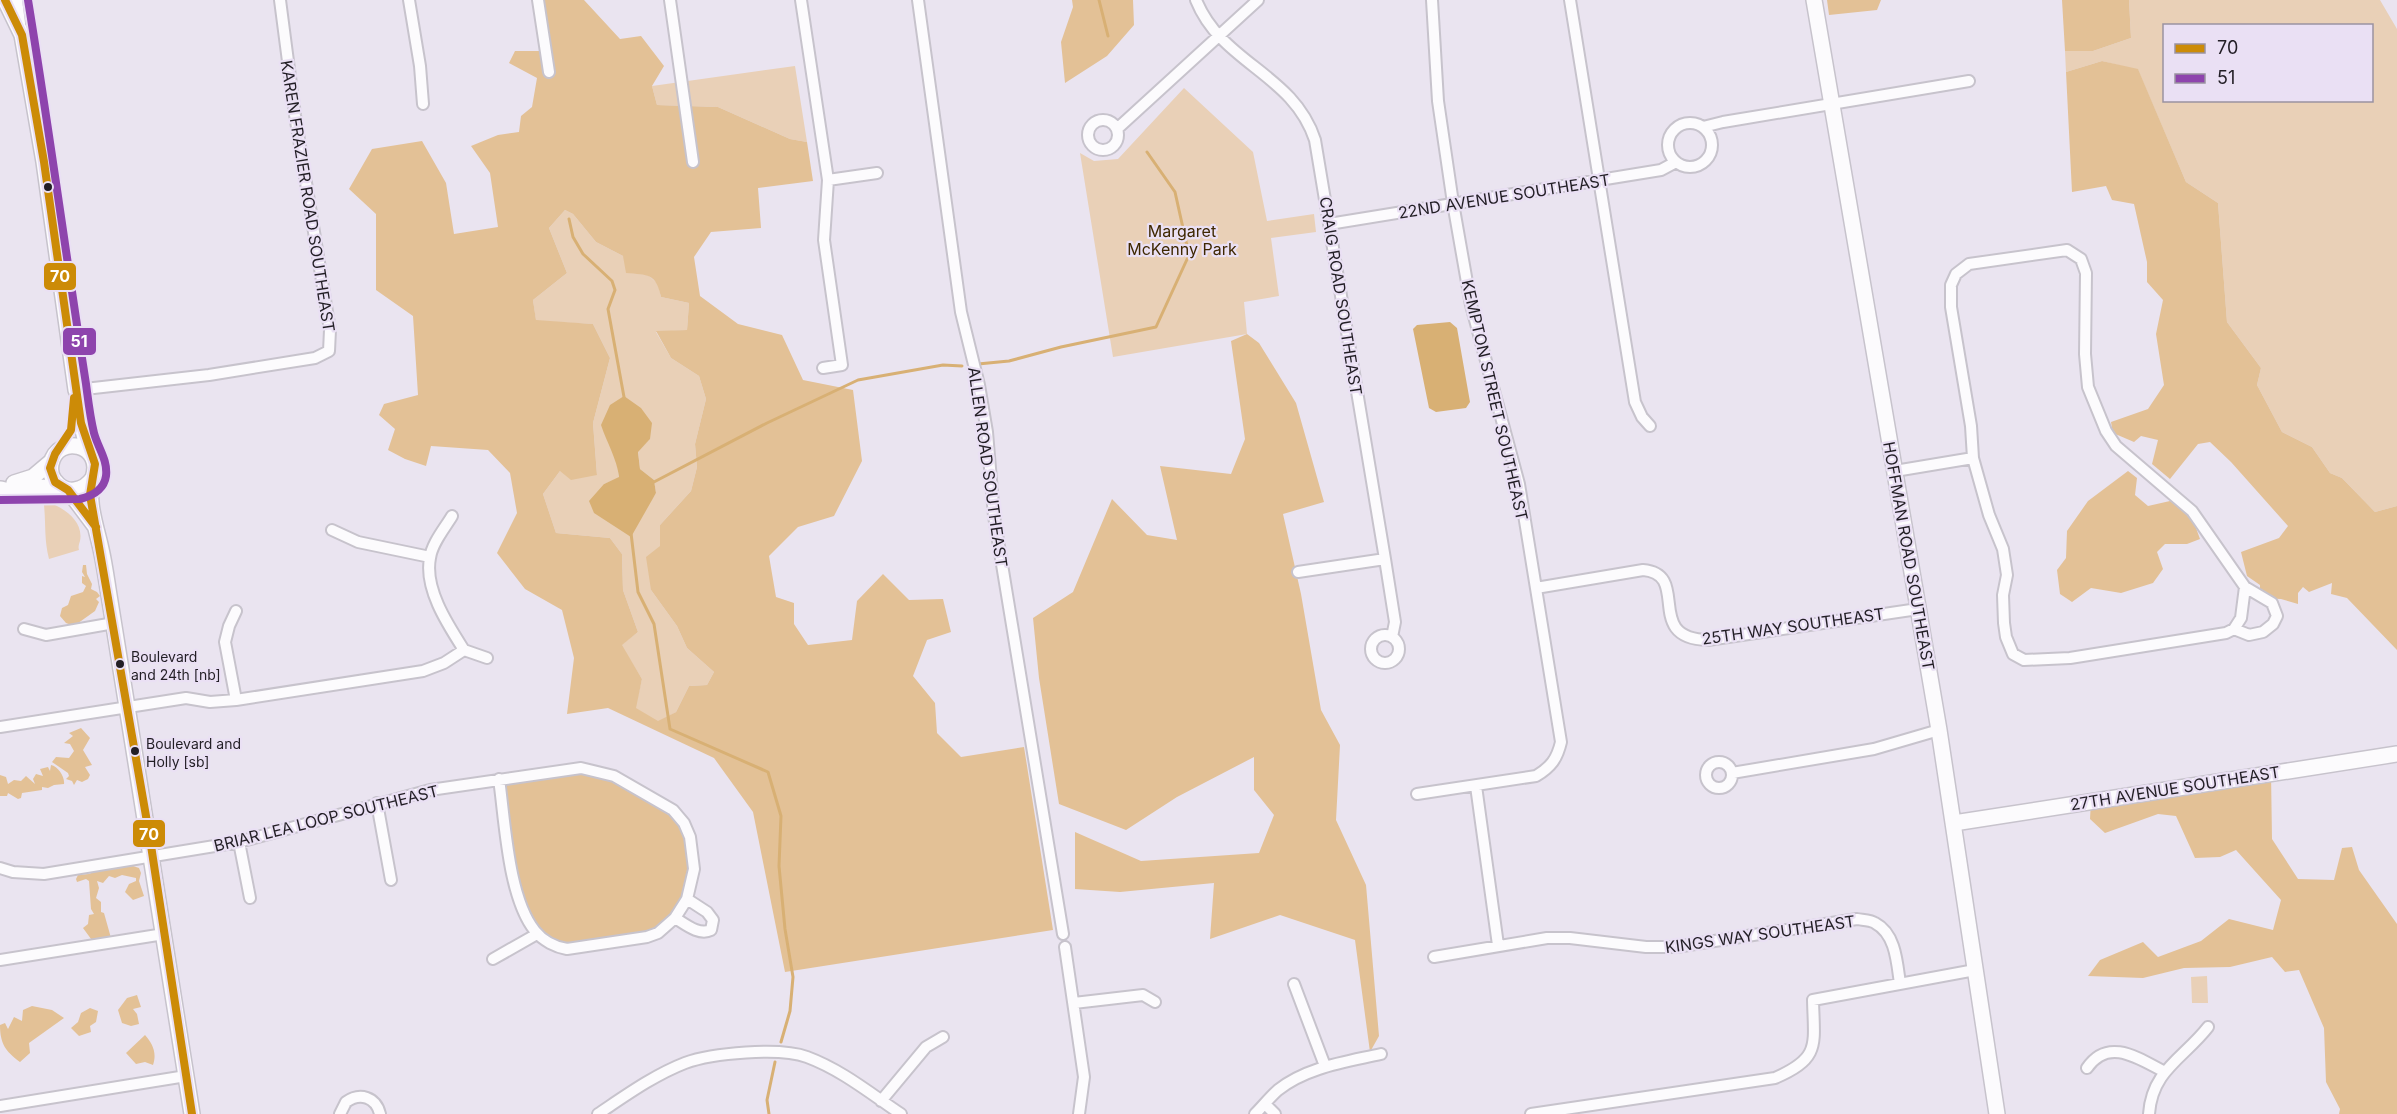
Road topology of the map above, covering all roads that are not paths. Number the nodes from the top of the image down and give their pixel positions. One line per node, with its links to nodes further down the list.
1 (5, 0): 14 (street)
2 (17, 0): 14 (street)
3 (280, 0): 30 (street, KAREN FRAZIER ROAD SOUTHEAST)
4 (410, 0): 19 (street)
5 (538, 0): 16 (street)
6 (670, 0): 22 (street)
7 (801, 0): 25 (street)
8 (918, 0): 75 (street, ALLEN ROAD SOUTHEAST)
9 (1196, 0): 15 (street, CRAIG ROAD SOUTHEAST)
10 (1258, 0): 15 (street)
11 (1432, 0): 27 (street, KEMPTON STREET SOUTHEAST)
12 (1570, 0): 26 (street)
13 (1814, 0): 18 (street, HOFFMAN ROAD SOUTHEAST)
14 (22, 35): 30 (street)
15 (1218, 37): 20 (street); 28 (street, CRAIG ROAD SOUTHEAST)
16 (549, 72)
17 (1969, 81): 18 (street)
18 (1831, 103): 21 (street); 35 (street, HOFFMAN ROAD SOUTHEAST)
19 (423, 104)
20 (1118, 128)
21 (1703, 128): 23 (street, 22ND AVENUE SOUTHEAST); 23 (street)
22 (693, 162)
23 (1676, 162): 26 (street, 22ND AVENUE SOUTHEAST)
24 (878, 173): 25 (street)
25 (828, 180): 29 (street)
26 (1600, 180): 27 (street, 22ND AVENUE SOUTHEAST); 31 (street)
27 (1453, 203): 28 (street, 22ND AVENUE SOUTHEAST); 46 (street, KEMPTON STREET SOUTHEAST)
28 (1329, 224): 43 (street, CRAIG ROAD SOUTHEAST)
29 (823, 368)
30 (76, 390): 32 (street); 33 (street)
31 (1650, 426)
32 (88, 451): 33 (street); 36 (street)
33 (56, 455): 37 (street); 38 (street)
34 (1973, 458): 35 (street); 45 (street); 51 (street)
35 (1895, 471): 47 (street, HOFFMAN ROAD SOUTHEAST)
36 (93, 478): 38 (street); 40 (street)
37 (1, 489): 38 (street)
38 (65, 489): 40 (street)
39 (452, 516): 42 (street)
40 (96, 527): 49 (street)
41 (332, 530): 42 (street)
42 (430, 557): 53 (street)
43 (1385, 559): 44 (street); 52 (street, CRAIG ROAD SOUTHEAST)
44 (1298, 572)
45 (2245, 587): 51 (street); 51 (street)
46 (1536, 588): 47 (street, 25TH WAY SOUTHEAST); 62 (street, KEMPTON STREET SOUTHEAST)
47 (1918, 609): 58 (street, HOFFMAN ROAD SOUTHEAST)
48 (236, 610): 55 (street)
49 (114, 623): 50 (street); 56 (street)
50 (24, 629)
51 (2234, 629)
52 (1392, 637)
53 (464, 650): 54 (street); 55 (street)
54 (487, 658)
55 (236, 700): 56 (street)
56 (126, 706): 57 (street); 67 (street)
57 (0, 727)
58 (1939, 730): 60 (street); 65 (street, HOFFMAN ROAD SOUTHEAST)
59 (2397, 754): 65 (street, 27TH AVENUE SOUTHEAST)
60 (1732, 773)
61 (499, 779): 64 (street, BRIAR LEA LOOP SOUTHEAST); 71 (street, BRIAR LEA LOOP SOUTHEAST); 74 (street)
62 (1476, 786): 63 (street, KEMPTON STREET SOUTHEAST); 76 (street)
63 (1417, 794)
64 (377, 803): 66 (street, BRIAR LEA LOOP SOUTHEAST); 69 (street)
65 (1954, 823): 81 (street, HOFFMAN ROAD SOUTHEAST)
66 (239, 842): 67 (street, BRIAR LEA LOOP SOUTHEAST); 70 (street)
67 (152, 856): 68 (street, BRIAR LEA LOOP SOUTHEAST); 73 (street)
68 (0, 868)
69 (391, 880)
70 (250, 898)
71 (687, 899): 72 (street, BRIAR LEA LOOP SOUTHEAST); 72 (street)
72 (675, 918): 74 (street, BRIAR LEA LOOP SOUTHEAST)
73 (164, 934): 80 (street); 92 (street)
74 (537, 934): 79 (street)
75 (1063, 934)
76 (1498, 945): 78 (street, KINGS WAY SOUTHEAST); 83 (street, KINGS WAY SOUTHEAST)
77 (1065, 947): 85 (street)
78 (1434, 957)
79 (493, 959)
80 (0, 960)
81 (1975, 970): 83 (street); 105 (street, HOFFMAN ROAD SOUTHEAST)
82 (1294, 984): 89 (street)
83 (1900, 984): 104 (street)
84 (1155, 1002): 85 (street)
85 (1074, 1003): 101 (street)
86 (2208, 1027): 91 (street)
87 (943, 1036): 93 (street)
88 (1381, 1054): 89 (street)
89 (1324, 1066): 94 (street)
90 (2086, 1068): 91 (street)
91 (2163, 1071): 106 (street)
92 (186, 1076): 95 (street); 96 (street)
93 (881, 1101): 99 (street); 100 (street)
94 (1265, 1104): 102 (street); 103 (street)
95 (0, 1106)
96 (192, 1114)
97 (340, 1114): 98 (street)
98 (380, 1114)
99 (598, 1114)
100 (901, 1114)
101 (1079, 1114)
102 (1255, 1114)
103 (1275, 1114)
104 (1531, 1114)
105 (1997, 1114)
106 (2149, 1114)

